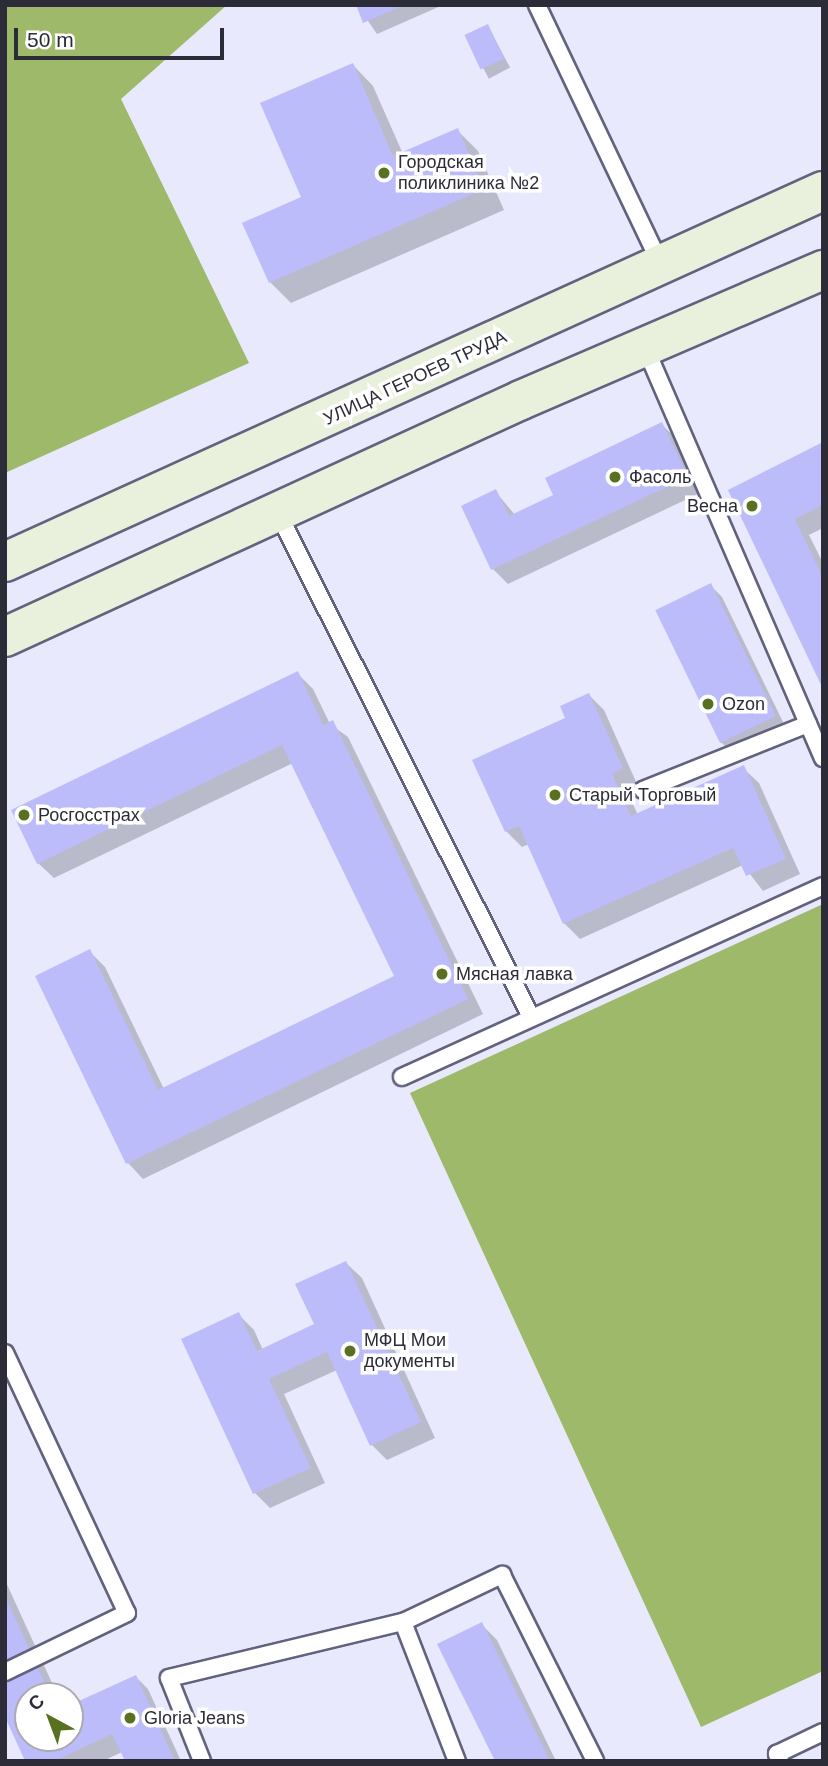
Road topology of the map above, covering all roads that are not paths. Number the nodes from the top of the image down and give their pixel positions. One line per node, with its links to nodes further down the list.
1 (537, 5): 3 (lane)
2 (823, 191): 3 (main road, УЛИЦА ГЕРОЕВ ТРУДА)
3 (661, 265): 7 (main road, УЛИЦА ГЕРОЕВ ТРУДА)
4 (823, 270): 5 (main road)
5 (645, 347): 6 (main road); 9 (lane)
6 (276, 511): 8 (main road); 13 (lane)
7 (5, 562)
8 (5, 638)
9 (808, 724): 10 (lane); 11 (lane)
10 (823, 758)
11 (643, 789)
12 (823, 886): 13 (lane)
13 (531, 1017): 14 (lane)
14 (402, 1077)
15 (5, 1353): 17 (lane)
16 (403, 1622): 19 (lane); 20 (lane); 21 (lane)
17 (5, 1672)
18 (823, 1732): 22 (lane)
19 (202, 1761)
20 (457, 1761)
21 (595, 1761)
22 (780, 1761)

